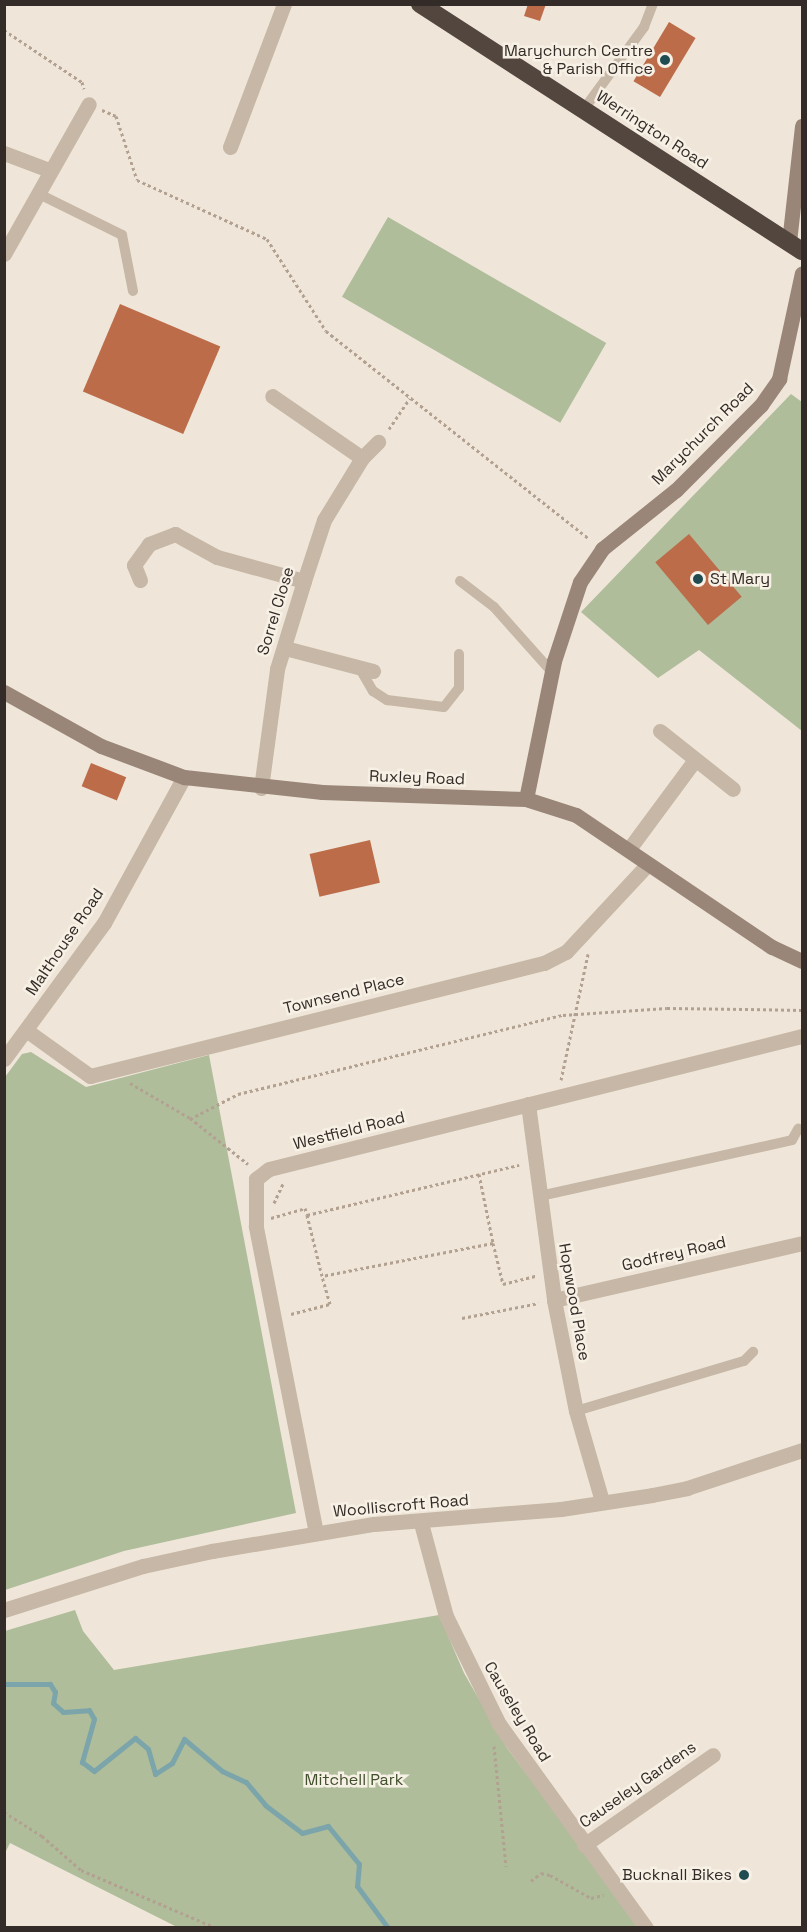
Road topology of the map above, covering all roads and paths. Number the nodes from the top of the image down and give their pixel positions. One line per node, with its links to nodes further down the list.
1 (284, 4): 8 (street)
2 (420, 4): 6 (highway, Werrington Road)
3 (653, 4): 6 (lane)
4 (4, 30): 5 (path)
5 (89, 104): 10 (street); 17 (path)
6 (584, 109): 12 (highway, Werrington Road)
7 (802, 126): 12 (street)
8 (230, 147)
9 (4, 153): 10 (street)
10 (49, 170): 11 (street)
11 (37, 193): 13 (street); 15 (lane)
12 (796, 247)
13 (4, 254)
14 (802, 273): 20 (street, Marychurch Road)
15 (133, 291)
16 (272, 396): 19 (street)
17 (410, 398): 18 (path); 20 (path)
18 (378, 442): 19 (street, Sorrel Close)
19 (362, 458): 22 (street, Sorrel Close)
20 (602, 549): 27 (street, Marychurch Road)
21 (140, 580): 22 (street)
22 (304, 580): 24 (street, Sorrel Close)
23 (460, 581): 27 (lane)
24 (285, 648): 26 (street); 32 (street, Sorrel Close)
25 (459, 654): 26 (lane)
26 (366, 669)
27 (552, 672): 34 (street, Marychurch Road)
28 (7, 698): 31 (street, Ruxley Road)
29 (660, 731): 30 (street)
30 (694, 761): 33 (street); 35 (street)
31 (184, 777): 32 (street, Ruxley Road); 41 (street, Malthouse Road)
32 (261, 788): 34 (street, Ruxley Road)
33 (733, 789)
34 (526, 800): 35 (street, Ruxley Road)
35 (629, 849): 36 (street, Ruxley Road)
36 (647, 865): 38 (street, Ruxley Road); 44 (street, Townsend Place)
37 (588, 952): 40 (path)
38 (802, 961)
39 (802, 1010): 40 (path)
40 (575, 1015): 45 (path); 47 (path)
41 (26, 1030): 43 (street, Malthouse Road); 44 (street, Townsend Place)
42 (802, 1036): 45 (street, Westfield Road)
43 (4, 1059)
44 (109, 1071): 47 (path)
45 (556, 1100): 46 (street, Westfield Road)
46 (528, 1104): 50 (street, Westfield Road); 53 (street, Hopwood Place)
47 (190, 1119): 52 (path)
48 (798, 1129): 53 (lane)
49 (527, 1163): 51 (path)
50 (292, 1164): 52 (street, Westfield Road); 54 (path)
51 (479, 1174): 54 (path); 55 (path)
52 (261, 1175): 60 (street)
53 (540, 1196): 59 (street, Hopwood Place)
54 (307, 1215): 58 (path)
55 (493, 1243): 57 (path); 58 (path)
56 (802, 1243): 59 (street, Godfrey Road)
57 (543, 1274)
58 (322, 1276): 60 (path)
59 (554, 1300): 61 (path); 63 (street, Hopwood Place)
60 (274, 1318): 67 (street)
61 (462, 1318)
62 (753, 1352): 63 (lane)
63 (576, 1411): 65 (street, Hopwood Place)
64 (801, 1455): 65 (street, Woolliscroft Road)
65 (602, 1501): 66 (street, Woolliscroft Road)
66 (421, 1522): 67 (street, Woolliscroft Road); 69 (street, Causeley Road)
67 (316, 1533): 68 (street, Woolliscroft Road)
68 (4, 1610)
69 (499, 1724): 72 (street, Causeley Road); 73 (path)
70 (713, 1755): 72 (street, Causeley Gardens)
71 (4, 1812): 76 (path)
72 (584, 1845): 75 (street, Causeley Road)
73 (506, 1866)
74 (531, 1881): 75 (path)
75 (615, 1887): 77 (street, Causeley Road)
76 (216, 1928)
77 (645, 1928)

